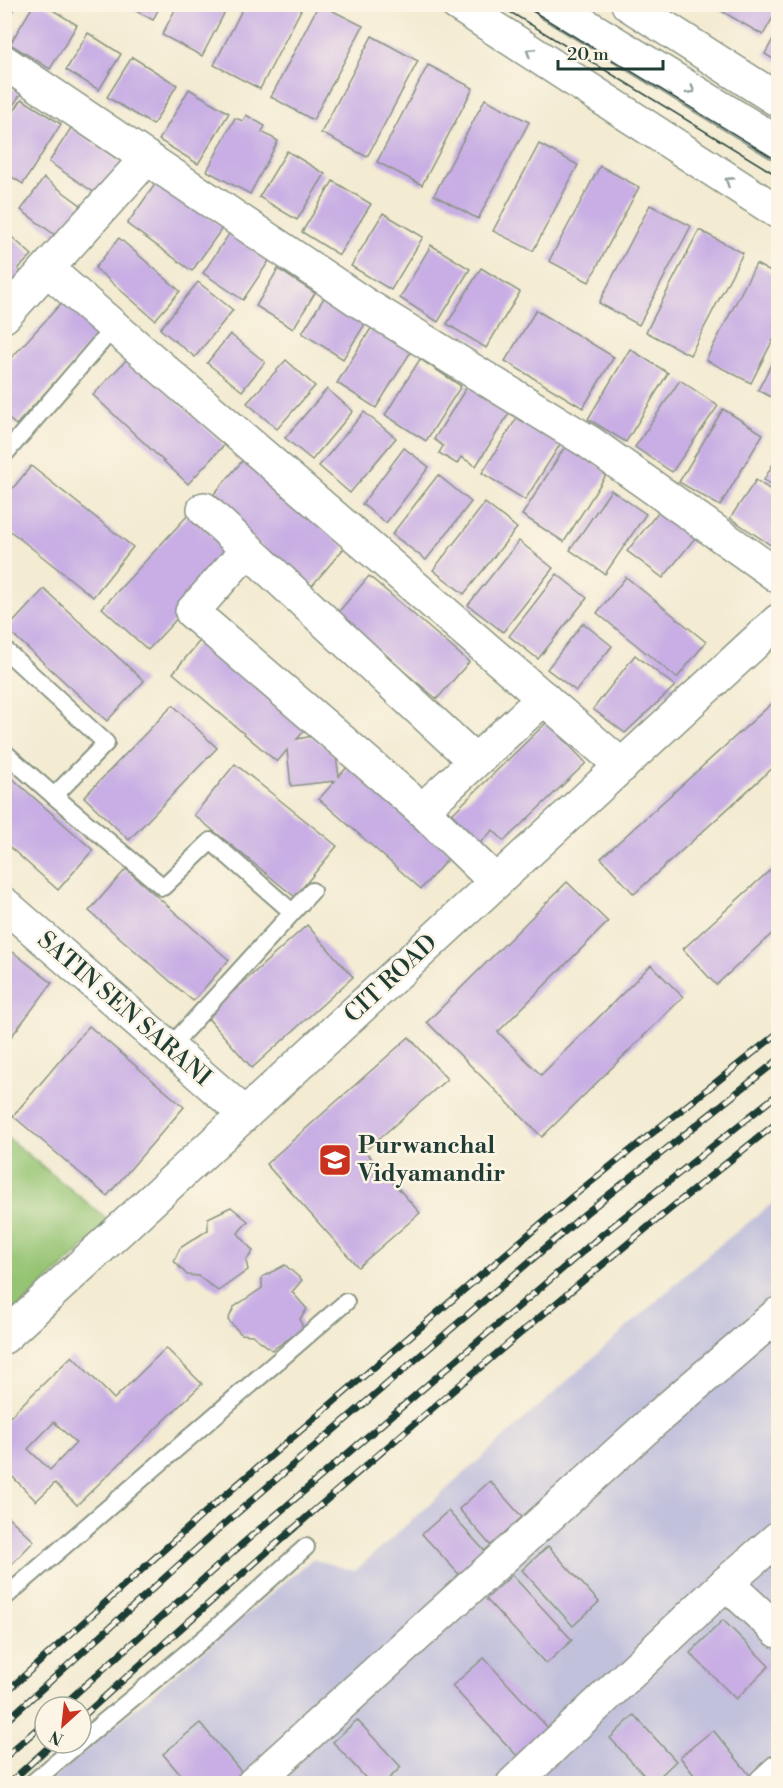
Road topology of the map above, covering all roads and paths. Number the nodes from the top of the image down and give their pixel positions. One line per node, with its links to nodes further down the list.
1 (457, 4): 4 (street)
2 (552, 4): 7 (street, one-way to 7)
3 (628, 4): 6 (street)
4 (492, 14): 9 (street, one-way to 4)
5 (4, 62): 8 (street)
6 (778, 100)
7 (778, 143)
8 (147, 158): 10 (street); 16 (street)
9 (778, 212)
10 (47, 269): 11 (street); 12 (street)
11 (4, 316)
12 (114, 327): 13 (lane); 19 (street)
13 (4, 455)
14 (204, 508): 15 (street)
15 (248, 549): 21 (street); 24 (street)
16 (778, 576)
17 (778, 621): 22 (street, CIT ROAD)
18 (4, 649): 23 (lane)
19 (544, 698): 21 (street); 22 (street)
20 (4, 752): 23 (lane)
21 (475, 761): 24 (street)
22 (622, 766): 25 (street, CIT ROAD)
23 (54, 796): 28 (lane)
24 (422, 810): 25 (street)
25 (495, 882): 30 (street, CIT ROAD)
26 (312, 891): 28 (lane)
27 (4, 904): 29 (street, SATIN SEN SARANI)
28 (291, 912): 29 (lane)
29 (169, 1048): 30 (street, SATIN SEN SARANI)
30 (245, 1114): 33 (street, CIT ROAD)
31 (346, 1302): 37 (lane)
32 (778, 1314): 43 (street)
33 (4, 1337)
34 (778, 1538): 36 (street)
35 (306, 1547): 39 (lane)
36 (726, 1583): 38 (street); 44 (street)
37 (4, 1598)
38 (778, 1631)
39 (93, 1731)
40 (65, 1755): 42 (lane)
41 (778, 1772): 45 (street)
42 (30, 1784)
43 (253, 1784)
44 (513, 1784)
45 (765, 1784)

